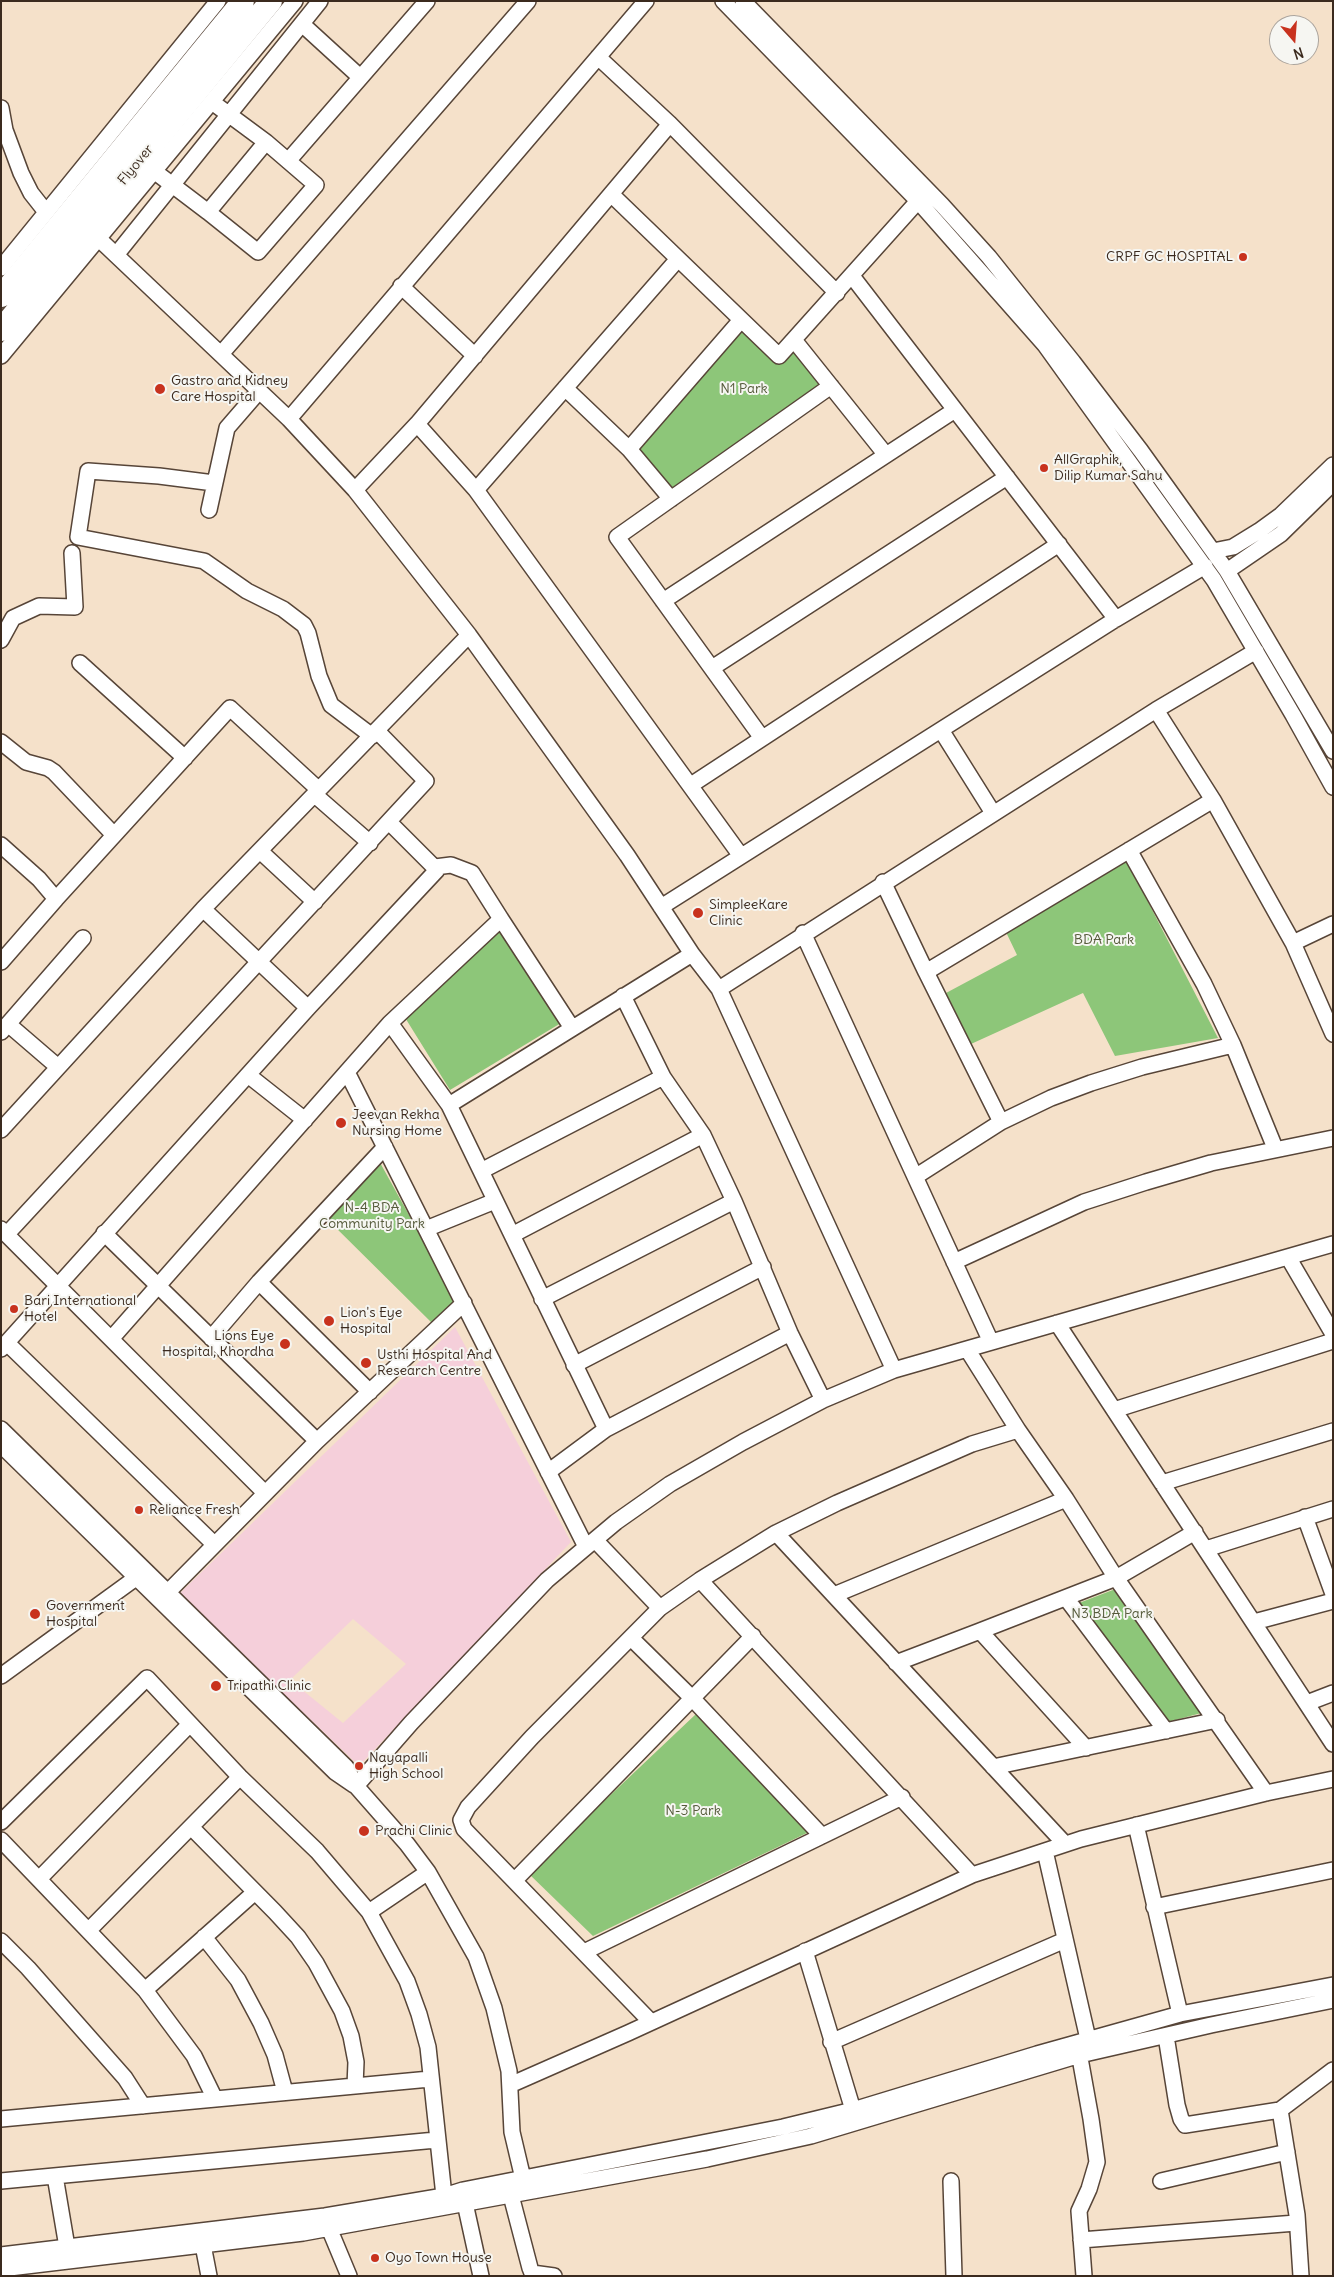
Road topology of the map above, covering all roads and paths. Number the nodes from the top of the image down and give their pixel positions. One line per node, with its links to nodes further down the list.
1 (218, 1): 24 (street)
2 (243, 1): 33 (highway, Flyover)
3 (271, 1): 35 (highway, Flyover)
4 (295, 1): 14 (street)
5 (320, 1): 11 (street)
6 (427, 1): 13 (street)
7 (528, 1): 37 (street)
8 (646, 1): 12 (street)
9 (743, 1): 55 (street)
10 (729, 3): 23 (street)
11 (302, 24): 13 (street); 16 (street)
12 (598, 57): 17 (street); 31 (street)
13 (360, 77): 19 (street)
14 (212, 102): 16 (street); 20 (street)
15 (1, 108): 24 (street)
16 (228, 114): 18 (street); 21 (street)
17 (670, 124): 22 (street); 32 (street)
18 (266, 142): 19 (street); 25 (street)
19 (288, 161): 25 (street)
20 (154, 171): 21 (street); 26 (street)
21 (173, 186): 25 (street); 27 (street)
22 (611, 194): 28 (street); 39 (street)
23 (918, 201): 30 (street); 55 (street)
24 (46, 212): 29 (street)
25 (208, 212)
26 (99, 239): 27 (street); 38 (street)
27 (116, 255): 37 (street)
28 (678, 259): 34 (street); 41 (street)
29 (1, 268)
30 (852, 276): 32 (street); 43 (street)
31 (401, 286): 39 (street); 44 (street)
32 (837, 293): 36 (street)
33 (1, 296)
34 (741, 320): 36 (street); 46 (street)
35 (1, 330)
36 (794, 340): 40 (street)
37 (221, 354): 42 (street)
38 (1, 356)
39 (475, 356): 45 (street)
40 (831, 386): 47 (street); 54 (street)
41 (565, 388): 46 (street); 53 (street)
42 (259, 391): 44 (street); 50 (street)
43 (955, 410): 47 (street); 49 (street)
44 (289, 419): 52 (street)
45 (417, 424): 52 (street); 53 (street)
46 (629, 449): 54 (street)
47 (886, 456): 62 (street)
48 (1333, 465): 58 (street)
49 (1007, 477): 57 (street); 69 (street)
50 (214, 483): 56 (street); 73 (street)
51 (1333, 483): 61 (street)
52 (355, 490): 64 (street)
53 (476, 490): 78 (street)
54 (671, 499): 62 (street)
55 (1172, 506): 58 (street); 60 (street)
56 (209, 510)
57 (1059, 544): 63 (street); 74 (street)
58 (1213, 551): 61 (street)
59 (72, 553): 65 (street)
60 (1205, 566): 63 (street); 66 (street)
61 (1227, 571): 68 (street)
62 (663, 601): 69 (street)
63 (1116, 619): 72 (street)
64 (469, 635): 73 (street); 94 (street)
65 (1, 640)
66 (1256, 651): 70 (street); 71 (street)
67 (80, 663): 77 (street)
68 (1283, 665): 70 (street); 76 (street)
69 (712, 668): 74 (street)
70 (1269, 673): 79 (street)
71 (1156, 710): 81 (street); 82 (street)
72 (941, 730): 82 (street); 89 (street)
73 (375, 734): 80 (street); 83 (street)
74 (762, 738): 78 (street)
75 (1, 742): 84 (street)
76 (1333, 751)
77 (184, 758): 80 (street); 84 (street)
78 (691, 785): 89 (street)
79 (1333, 787)
80 (317, 792): 85 (street); 88 (street)
81 (1213, 800): 87 (street); 100 (street)
82 (993, 813): 91 (street)
83 (389, 822): 85 (street); 90 (street)
84 (114, 835): 92 (street)
85 (370, 843): 93 (street)
86 (1, 845): 92 (street)
87 (1129, 850): 104 (street); 112 (street)
88 (260, 851): 93 (street); 95 (street)
89 (741, 856): 94 (street)
90 (435, 867): 96 (street); 107 (street)
91 (883, 882): 98 (street); 104 (street)
92 (56, 899): 103 (street)
93 (315, 902): 102 (street)
94 (661, 907): 101 (street)
95 (203, 909): 102 (street); 113 (street)
96 (500, 920): 108 (street); 110 (street)
97 (1333, 924): 100 (street)
98 (803, 933): 105 (street); 126 (street)
99 (83, 938): 109 (street)
100 (1292, 944): 111 (street)
101 (692, 954): 105 (street); 106 (street)
102 (258, 961): 107 (street); 130 (street)
103 (1, 962)
104 (926, 972): 119 (street)
105 (719, 989): 152 (street)
106 (623, 996): 110 (street); 116 (street)
107 (308, 1008): 115 (street)
108 (390, 1023): 114 (street); 117 (street)
109 (5, 1028): 113 (street)
110 (572, 1028): 117 (street)
111 (1333, 1034)
112 (1233, 1045): 119 (street); 124 (street)
113 (58, 1067): 120 (street)
114 (347, 1072): 118 (street); 123 (street)
115 (248, 1075): 118 (street); 131 (street)
116 (663, 1077): 121 (street); 125 (street)
117 (449, 1105): 125 (street)
118 (305, 1120): 139 (street)
119 (1000, 1122): 126 (street)
120 (1, 1130)
121 (703, 1135): 128 (street); 132 (street)
122 (1333, 1138): 124 (street)
123 (384, 1147): 129 (street); 137 (street)
124 (1275, 1148): 135 (street)
125 (481, 1171): 127 (street)
126 (915, 1177): 135 (street)
127 (495, 1201): 129 (street); 132 (street)
128 (734, 1201): 136 (street); 140 (street)
129 (426, 1229): 141 (street)
130 (4, 1232): 138 (street)
131 (104, 1233): 138 (street); 139 (street)
132 (512, 1235): 140 (street)
133 (1333, 1244): 134 (street)
134 (1288, 1257): 142 (street); 144 (street)
135 (954, 1262): 148 (street)
136 (763, 1267): 143 (street); 151 (street)
137 (259, 1282): 145 (street); 153 (street)
138 (58, 1286): 146 (street); 149 (street)
139 (158, 1287): 145 (street); 146 (street)
140 (542, 1299): 151 (street)
141 (464, 1304): 153 (street); 162 (street)
142 (1057, 1324): 148 (street); 155 (street)
143 (790, 1333): 154 (street); 157 (street)
144 (1333, 1334)
145 (211, 1338): 160 (street)
146 (111, 1339): 164 (street)
147 (1333, 1341): 155 (street)
148 (991, 1342): 150 (street)
149 (4, 1346): 170 (street)
150 (967, 1350): 152 (street); 158 (street)
151 (574, 1364): 157 (street)
152 (894, 1370): 154 (street)
153 (370, 1392): 160 (street)
154 (823, 1400): 171 (street)
155 (1114, 1410): 163 (street)
156 (1, 1429): 173 (street)
157 (606, 1429): 162 (street)
158 (1018, 1430): 165 (street); 169 (street)
159 (1333, 1432): 163 (street)
160 (317, 1441): 164 (street)
161 (1, 1444): 173 (street)
162 (548, 1472): 171 (street)
163 (1162, 1483): 168 (street)
164 (265, 1493): 170 (street)
165 (1066, 1499): 174 (street); 178 (street)
166 (1333, 1509): 167 (street)
167 (1305, 1518): 172 (street); 177 (street)
168 (1195, 1532): 172 (street); 174 (street)
169 (776, 1533): 175 (street); 178 (street)
170 (214, 1544): 176 (street)
171 (591, 1544): 181 (street); 199 (street)
172 (1206, 1549): 182 (street)
173 (141, 1574): 176 (street); 187 (street); 199 (street)
174 (1116, 1578): 179 (street); 191 (street)
175 (700, 1580): 181 (street); 184 (street)
176 (168, 1592): 199 (street)
177 (1333, 1594)
178 (834, 1595): 186 (street)
179 (1066, 1598): 183 (street); 193 (street)
180 (1333, 1601): 182 (street)
181 (660, 1608): 185 (street)
182 (1254, 1622): 190 (street)
183 (980, 1631): 186 (street); 195 (street)
184 (753, 1636): 189 (street); 201 (street)
185 (631, 1638): 189 (street); 213 (street)
186 (896, 1664): 196 (street)
187 (1, 1676)
188 (1333, 1693): 190 (street)
189 (691, 1697): 205 (street); 213 (street)
190 (1308, 1703): 194 (street)
191 (1217, 1720): 193 (street); 200 (street)
192 (190, 1724): 197 (street); 202 (street); 212 (street)
193 (1166, 1731): 195 (street)
194 (1333, 1744)
195 (1086, 1748): 196 (street)
196 (993, 1768): 207 (street)
197 (240, 1777): 204 (street); 216 (street)
198 (1333, 1779): 200 (street)
199 (356, 1786): 210 (street)
200 (1266, 1793): 203 (street)
201 (902, 1797): 205 (street); 211 (street)
202 (1, 1822)
203 (1136, 1826): 207 (street); 215 (street)
204 (190, 1827): 214 (street); 217 (street)
205 (822, 1836): 222 (street)
206 (1, 1840): 212 (street)
207 (1065, 1844): 208 (street)
208 (1045, 1851): 211 (street); 219 (street)
209 (1333, 1870): 215 (street)
210 (428, 1872): 216 (street); 233 (street)
211 (972, 1875): 221 (street)
212 (40, 1878): 217 (street)
213 (515, 1880): 222 (street)
214 (256, 1892): 218 (street); 234 (street)
215 (1154, 1907): 226 (street)
216 (369, 1912): 232 (street)
217 (89, 1930): 224 (street)
218 (204, 1937): 224 (street); 235 (street)
219 (1066, 1940): 229 (street); 230 (street)
220 (1, 1941): 237 (street)
221 (805, 1951): 227 (street); 229 (street)
222 (584, 1952): 227 (street)
223 (1333, 1984): 226 (street)
224 (145, 1990): 236 (street)
225 (1333, 2000): 228 (street)
226 (1180, 2014): 230 (street)
227 (651, 2022): 233 (street)
228 (1166, 2036): 230 (street); 239 (street)
229 (831, 2042): 238 (street)
230 (1081, 2046): 238 (street); 247 (street); 253 (street)
231 (1333, 2070): 239 (street)
232 (430, 2079): 234 (street); 241 (street)
233 (510, 2085): 247 (street)
234 (355, 2086): 235 (street)
235 (285, 2092): 236 (street)
236 (215, 2099): 237 (street)
237 (143, 2106): 240 (street)
238 (853, 2110): 247 (street)
239 (1280, 2110): 242 (street)
240 (1, 2119)
241 (436, 2140): 243 (street); 249 (street)
242 (1287, 2152): 245 (street); 251 (street)
243 (55, 2176): 244 (street); 256 (street)
244 (1, 2181)
245 (1161, 2181)
246 (951, 2182): 264 (street)
247 (525, 2185): 248 (street)
248 (508, 2188): 250 (street); 263 (street)
249 (444, 2196): 250 (street); 254 (street)
250 (464, 2197): 252 (street); 262 (street)
251 (1296, 2223): 253 (street); 266 (street)
252 (329, 2228): 255 (street); 261 (street)
253 (1081, 2240): 265 (street)
254 (168, 2243): 255 (street); 256 (street); 259 (street)
255 (203, 2245): 260 (street)
256 (67, 2247): 257 (street)
257 (1, 2255)
258 (1, 2269): 259 (street)
259 (20, 2272)
260 (209, 2276)
261 (349, 2276)
262 (481, 2276)
263 (554, 2276)
264 (954, 2276)
265 (1084, 2276)
266 (1301, 2276)

